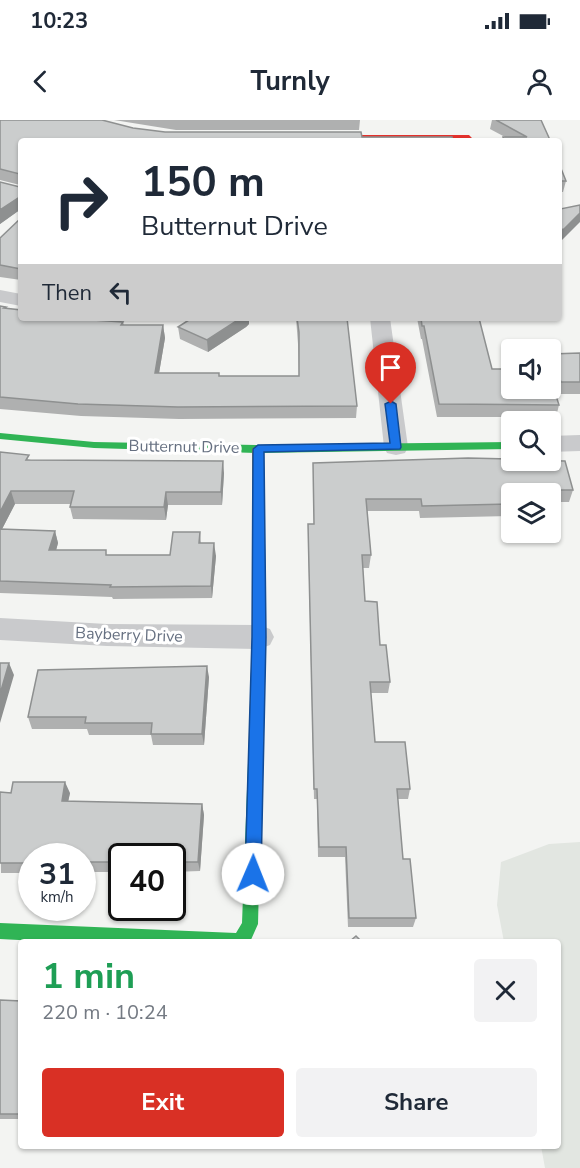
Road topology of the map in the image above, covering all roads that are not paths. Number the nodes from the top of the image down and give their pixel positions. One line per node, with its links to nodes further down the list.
1 (310, 137): 2 (street)
2 (390, 138)
3 (0, 296): 4 (street)
4 (18, 299)
5 (380, 321): 10 (street)
6 (0, 436): 11 (street, Butternut Drive)
7 (580, 443): 8 (street)
8 (561, 444)
9 (501, 445): 10 (street, Butternut Drive)
10 (396, 447): 11 (street, Butternut Drive)
11 (258, 449): 13 (street)
12 (0, 628): 13 (street, Bayberry Drive)
13 (259, 637): 16 (street)
14 (0, 931): 15 (street)
15 (175, 939)
16 (242, 939)

